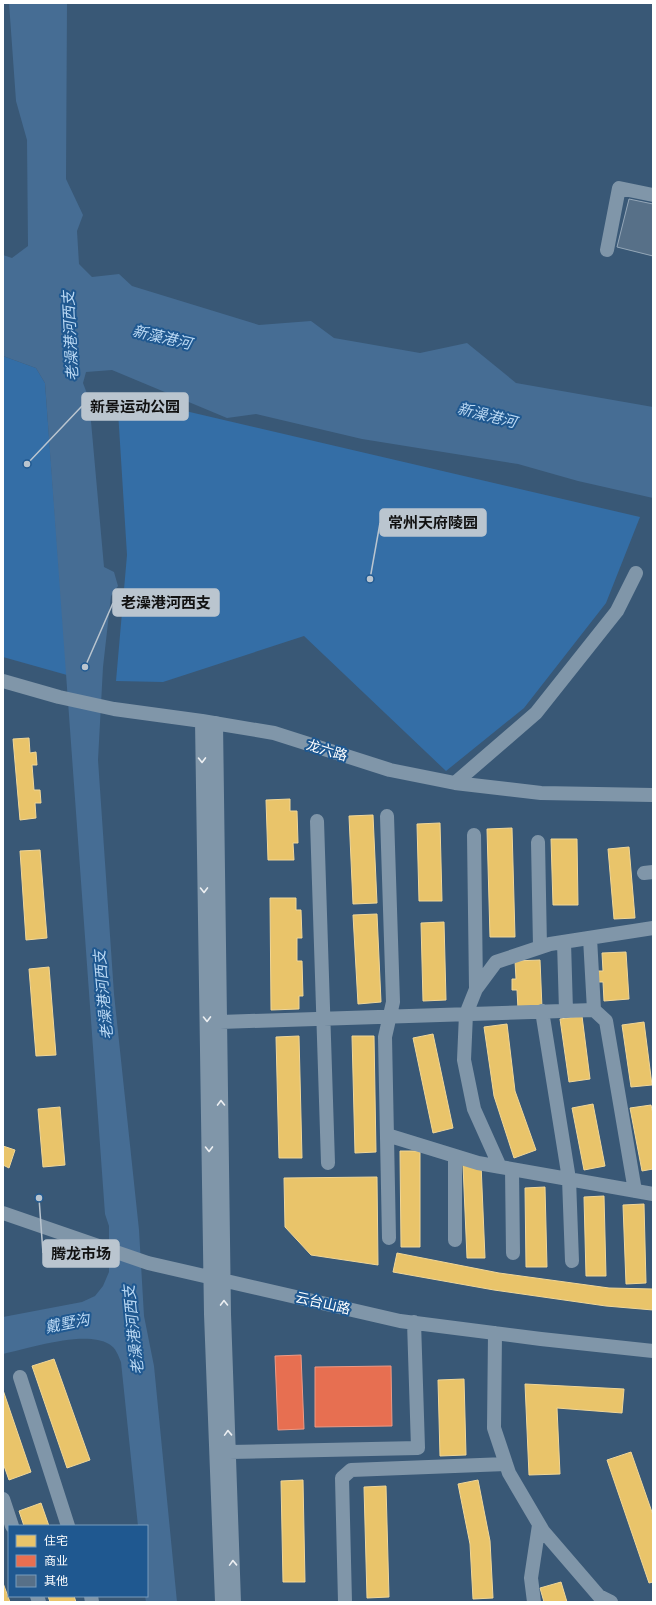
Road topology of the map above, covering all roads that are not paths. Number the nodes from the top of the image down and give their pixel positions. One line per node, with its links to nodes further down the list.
1 (653, 195): 2 (street)
2 (607, 250)
3 (636, 573): 7 (street)
4 (3, 681): 5 (street, 龙六路)
5 (202, 720): 6 (street, 龙六路); 37 (street, one-way to 37)
6 (216, 723): 7 (street, 龙六路); 24 (street)
7 (455, 783): 8 (street, 龙六路)
8 (653, 796)
9 (387, 816): 22 (street)
10 (317, 821): 23 (street)
11 (474, 835): 17 (street)
12 (538, 842): 16 (street)
13 (653, 928): 14 (street)
14 (590, 938): 15 (street); 18 (street)
15 (564, 942): 16 (street); 20 (street)
16 (540, 947): 17 (street)
17 (476, 989): 21 (street)
18 (594, 1010): 20 (street); 30 (street)
19 (542, 1011): 20 (street); 21 (street); 29 (street)
20 (566, 1011)
21 (466, 1014): 22 (street); 28 (street)
22 (389, 1016): 23 (street); 25 (street)
23 (323, 1019): 24 (street); 27 (street)
24 (220, 1022): 37 (street, one-way to 24)
25 (387, 1135): 26 (street); 33 (street)
26 (455, 1156): 28 (street); 34 (street)
27 (328, 1163)
28 (506, 1168): 29 (street); 35 (street)
29 (569, 1179): 30 (street); 36 (street)
30 (635, 1191): 31 (street)
31 (653, 1194)
32 (3, 1213): 37 (street, 云台山路)
33 (389, 1238)
34 (455, 1240)
35 (513, 1253)
36 (572, 1261)
37 (217, 1280): 38 (street, 云台山路); 42 (street, one-way to 37); 48 (street)
38 (414, 1322): 39 (street, 云台山路); 42 (street)
39 (496, 1333): 40 (street, 云台山路); 43 (street)
40 (653, 1351)
41 (20, 1377): 46 (street)
42 (229, 1452): 49 (street, one-way to 42)
43 (506, 1464): 47 (street); 50 (street)
44 (3, 1499): 45 (street)
45 (12, 1525)
46 (68, 1525)
47 (539, 1525): 51 (street); 52 (street)
48 (222, 1602)
49 (234, 1602)
50 (345, 1602)
51 (534, 1602)
52 (611, 1602)

